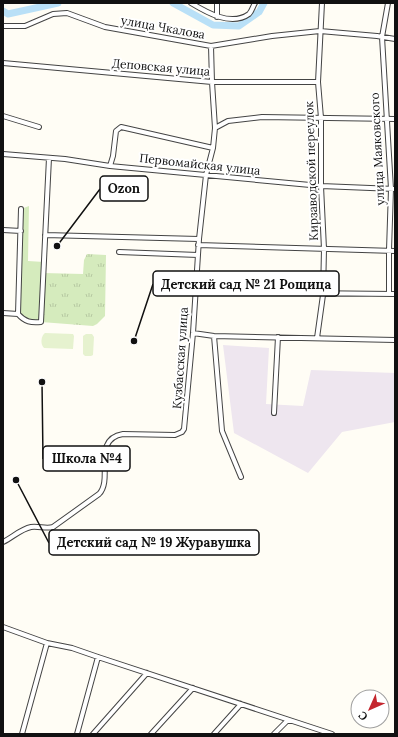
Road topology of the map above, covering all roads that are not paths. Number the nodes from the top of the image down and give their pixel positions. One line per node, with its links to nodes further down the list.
1 (190, 3): 6 (street)
2 (218, 3): 6 (street)
3 (255, 3): 6 (street)
4 (322, 3): 8 (street, Кирзаводской переулок)
5 (388, 3): 9 (street, улица Маяковского)
6 (217, 17)
7 (3, 26): 11 (street, улица Чкалова)
8 (320, 31): 9 (street, улица Чкалова); 11 (street, улица Чкалова); 14 (street, Кирзаводской переулок)
9 (382, 37): 10 (street, улица Чкалова); 17 (street, улица Маяковского)
10 (395, 39)
11 (211, 46): 13 (street, Кузбасская улица)
12 (3, 63): 13 (street, Деповская улица)
13 (212, 82): 14 (street, Деповская улица); 20 (street, Кузбасская улица)
14 (318, 82): 16 (street, Кирзаводской переулок)
15 (3, 116): 19 (street)
16 (321, 118): 17 (street); 20 (street); 26 (street, Кирзаводской переулок)
17 (386, 119): 18 (street); 27 (street, улица Маяковского)
18 (395, 119)
19 (40, 127)
20 (215, 128): 21 (street, Кузбасская улица)
21 (213, 148): 24 (street); 25 (street, Кузбасская улица)
22 (3, 154): 23 (street, Первомайская улица)
23 (49, 158): 24 (street, Первомайская улица); 31 (street)
24 (110, 166): 25 (street, Первомайская улица)
25 (206, 175): 26 (street, Первомайская улица); 32 (street, Кузбасская улица)
26 (321, 186): 27 (street, Первомайская улица); 34 (street, Кирзаводской переулок)
27 (393, 189): 35 (street, улица Маяковского)
28 (21, 209): 30 (street)
29 (3, 230): 30 (street)
30 (20, 230): 44 (street)
31 (45, 235): 32 (street); 44 (street)
32 (199, 239): 33 (street, Кузбасская улица)
33 (198, 245): 34 (street); 38 (street, Кузбасская улица)
34 (324, 249): 35 (street); 40 (street, Кирзаводской переулок)
35 (389, 250): 36 (street); 41 (street, улица Маяковского)
36 (395, 251)
37 (119, 252): 38 (street)
38 (198, 255): 39 (street, Кузбасская улица)
39 (195, 292): 40 (street); 45 (street, Кузбасская улица)
40 (323, 293): 41 (street); 48 (street, Кирзаводской переулок)
41 (389, 294): 42 (street)
42 (395, 294)
43 (3, 313): 44 (street)
44 (18, 314)
45 (193, 333): 46 (street); 52 (street, Кузбасская улица)
46 (214, 336): 47 (street); 51 (street)
47 (278, 337): 48 (street); 50 (street)
48 (317, 338): 49 (street)
49 (395, 340)
50 (274, 413)
51 (241, 477)
52 (3, 542)
53 (3, 627): 54 (street)
54 (47, 643): 55 (street); 61 (street)
55 (98, 656): 56 (street); 62 (street)
56 (147, 673): 57 (street); 63 (street)
57 (193, 688): 58 (street); 64 (street)
58 (241, 704): 59 (street); 65 (street)
59 (288, 720): 60 (street); 66 (street)
60 (320, 732): 67 (street)
61 (22, 734)
62 (77, 734)
63 (93, 734)
64 (151, 734)
65 (214, 734)
66 (274, 734)
67 (332, 734)

